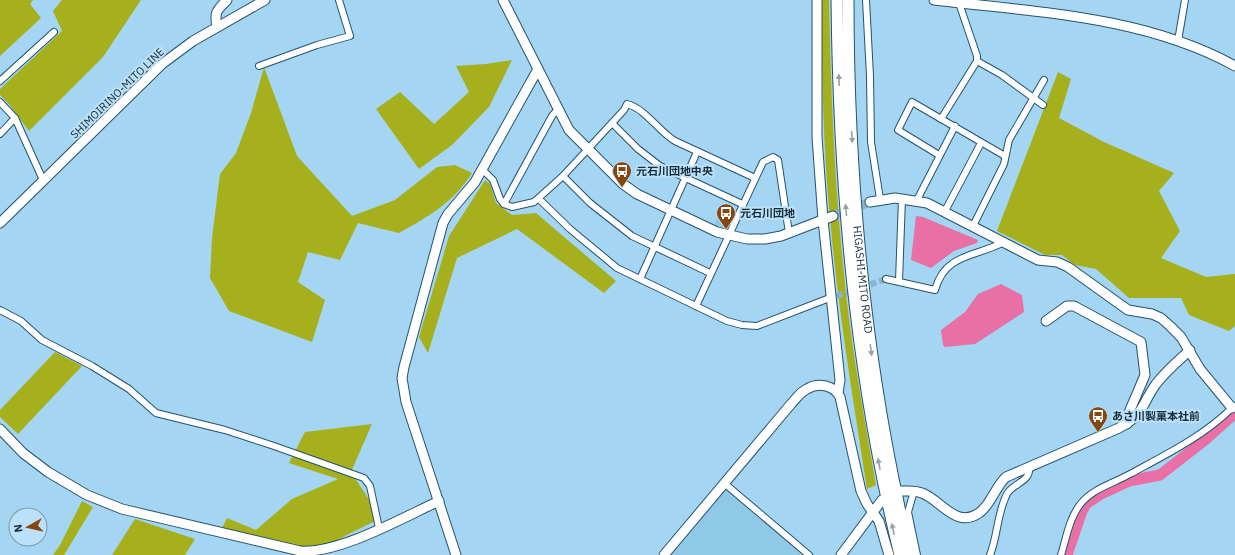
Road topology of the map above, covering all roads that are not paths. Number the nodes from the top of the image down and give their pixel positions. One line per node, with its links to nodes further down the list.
1 (227, 0): 12 (street)
2 (265, 0): 12 (street, SHIMOIRINO-MITO LINE)
3 (339, 0): 16 (street)
4 (503, 0): 18 (street)
5 (817, 0): 50 (street)
6 (837, 0): 73 (highway, HIGASHI-MITO ROAD, one-way to 6)
7 (848, 0): 73 (highway, HIGASHI-MITO ROAD, one-way to 73)
8 (866, 0): 42 (street)
9 (934, 0): 11 (street)
10 (1185, 0): 14 (street)
11 (959, 3): 14 (street); 15 (street)
12 (217, 26): 39 (street, SHIMOIRINO-MITO LINE)
13 (54, 32): 20 (street)
14 (1178, 41): 17 (street)
15 (977, 61): 21 (street); 26 (street)
16 (259, 66)
17 (1235, 66)
18 (538, 69): 24 (street); 35 (street)
19 (1044, 80): 21 (street)
20 (0, 81)
21 (1033, 98): 23 (street); 34 (street)
22 (0, 102): 25 (street)
23 (1043, 105)
24 (558, 108): 31 (street); 45 (street)
25 (15, 118): 29 (street); 39 (street)
26 (941, 118): 28 (street); 33 (street)
27 (612, 122): 31 (street); 32 (street); 37 (street)
28 (955, 126): 30 (street); 33 (street)
29 (0, 134)
30 (981, 143): 34 (street); 48 (street)
31 (587, 149): 36 (street); 47 (street)
32 (697, 152): 37 (street); 38 (street)
33 (940, 155): 43 (street)
34 (1005, 156): 52 (street)
35 (482, 169): 45 (street); 74 (street)
36 (563, 176): 41 (street); 56 (street)
37 (686, 178): 46 (street); 47 (street)
38 (755, 178): 46 (street); 53 (street)
39 (43, 180): 51 (street, SHIMOIRINO-MITO LINE)
40 (902, 198): 42 (street); 43 (street); 60 (street)
41 (539, 199): 45 (street); 58 (street)
42 (880, 200): 44 (street)
43 (918, 200): 48 (street)
44 (870, 202)
45 (504, 204)
46 (742, 204): 54 (street)
47 (672, 210): 54 (street); 56 (street)
48 (945, 211): 52 (street)
49 (832, 216): 50 (street)
50 (823, 220): 53 (street); 66 (street)
51 (0, 223)
52 (973, 226): 55 (street)
53 (789, 233): 54 (street)
54 (728, 236): 57 (street)
55 (1004, 242): 60 (street); 65 (street)
56 (654, 246): 57 (street); 58 (street)
57 (710, 273): 62 (street)
58 (640, 279): 62 (street)
59 (886, 279): 60 (street)
60 (899, 281)
61 (827, 299): 62 (street)
62 (696, 306)
63 (0, 310): 76 (street)
64 (1046, 321): 68 (street)
65 (1190, 350): 67 (street); 68 (street)
66 (838, 393): 71 (street); 75 (street)
67 (1233, 406): 86 (street)
68 (1127, 424): 70 (street)
69 (0, 429): 76 (street)
70 (1029, 467): 72 (street); 85 (street)
71 (724, 483): 78 (street); 79 (street)
72 (914, 491): 73 (street); 84 (street)
73 (892, 498): 75 (street); 82 (highway, HIGASHI-MITO ROAD, one-way to 73); 83 (highway, HIGASHI-MITO ROAD)
74 (439, 501): 76 (street); 77 (street)
75 (872, 512): 80 (street); 81 (street)
76 (379, 528)
77 (456, 555)
78 (664, 555)
79 (809, 555)
80 (841, 555)
81 (889, 555)
82 (900, 555)
83 (910, 555)
84 (917, 555)
85 (990, 555)
86 (1061, 555)

